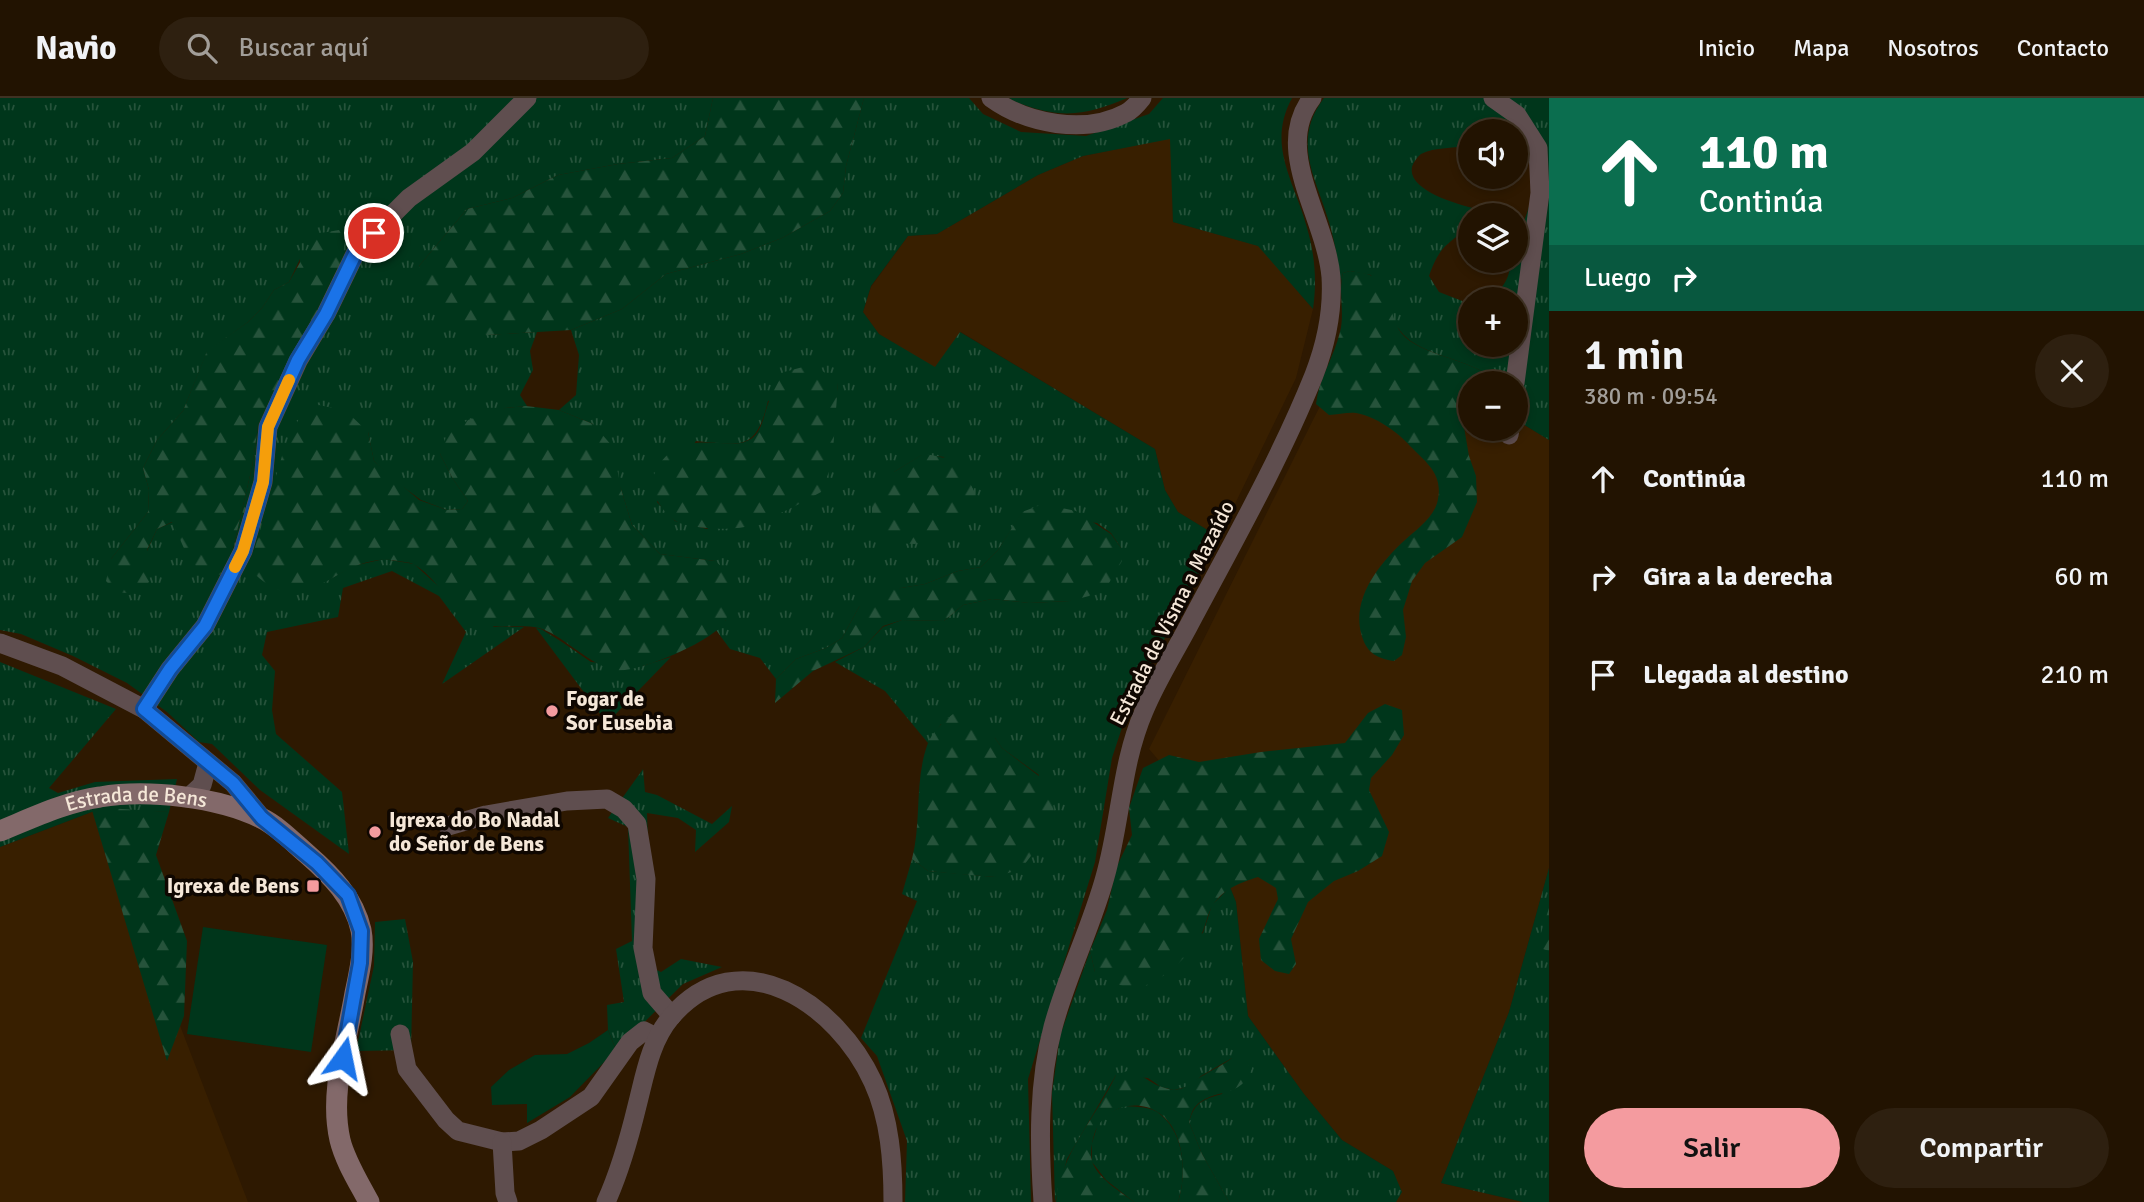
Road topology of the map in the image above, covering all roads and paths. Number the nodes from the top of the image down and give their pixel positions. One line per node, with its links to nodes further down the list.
1 (527, 98): 8 (street)
2 (991, 98): 3 (street)
3 (1142, 98)
4 (1312, 98): 24 (street, Estrada de Visma a Mazaído)
5 (1493, 98): 6 (street)
6 (1518, 371)
7 (0, 643): 8 (street)
8 (144, 709): 9 (street)
9 (208, 764): 10 (street); 11 (street); 12 (street)
10 (233, 783): 12 (street); 13 (street)
11 (188, 798): 12 (street, Estrada de Bens); 15 (street, Estrada de Bens)
12 (225, 804): 13 (street, Estrada de Bens)
13 (262, 818): 20 (street, Estrada de Bens)
14 (448, 826): 16 (street)
15 (0, 831)
16 (672, 1016): 18 (street); 23 (street)
17 (400, 1034): 19 (street)
18 (656, 1037): 19 (street); 22 (street)
19 (502, 1142): 21 (street)
20 (369, 1202)
21 (508, 1202)
22 (606, 1202)
23 (893, 1202)
24 (1043, 1202)

